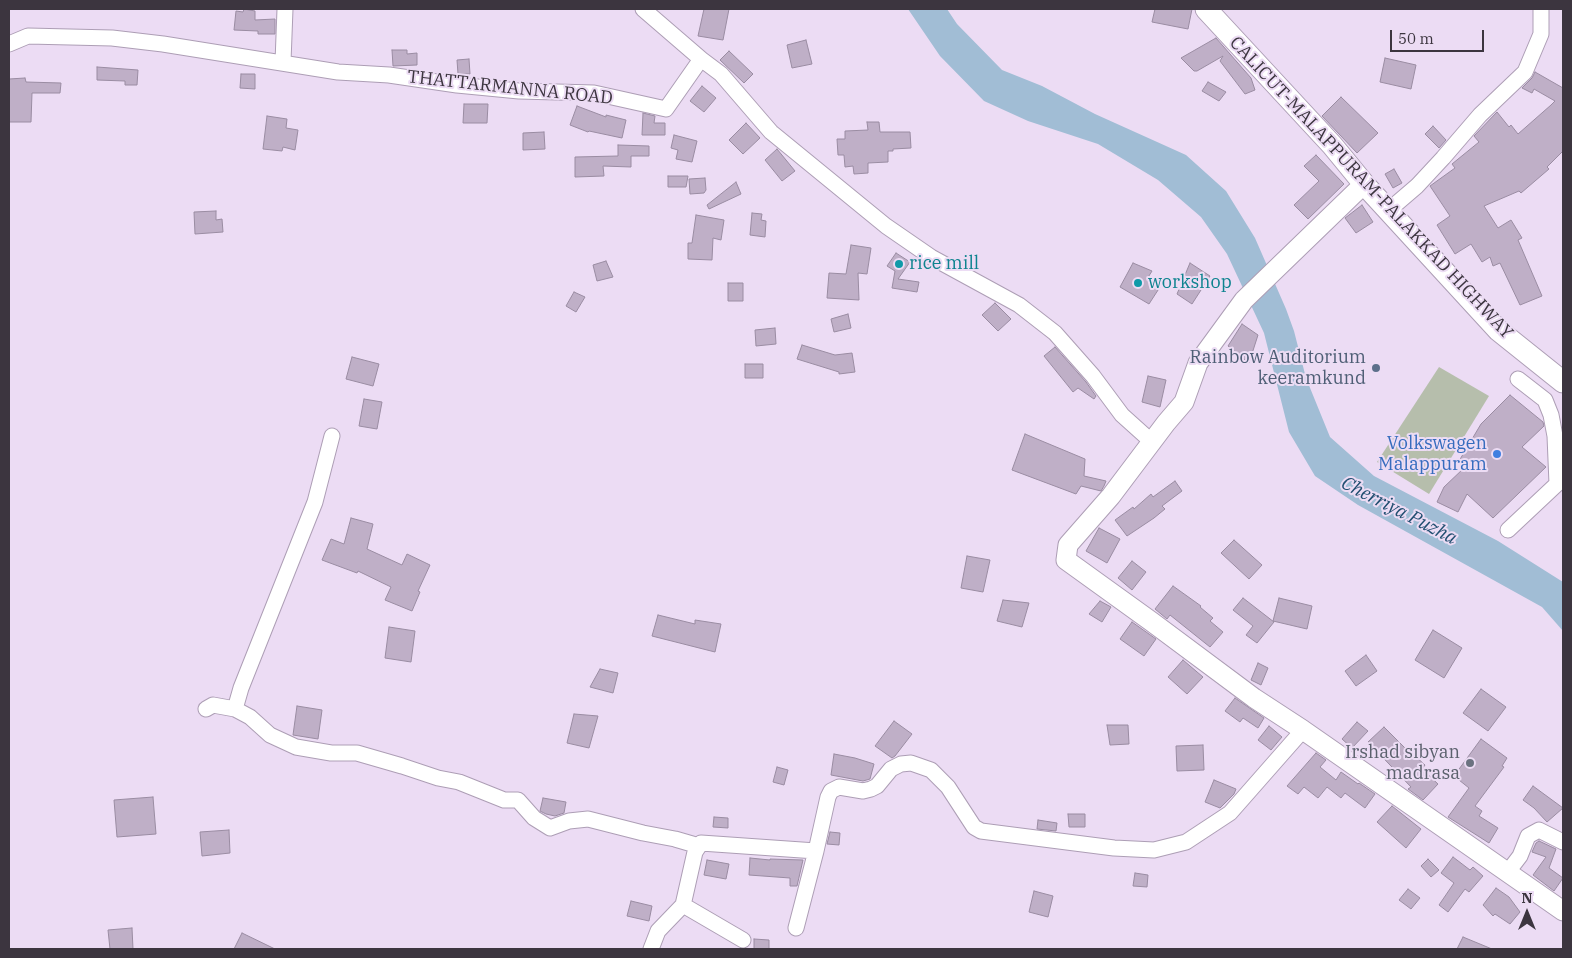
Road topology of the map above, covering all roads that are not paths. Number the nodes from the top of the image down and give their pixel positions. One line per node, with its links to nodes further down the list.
1 (285, 9): 7 (street)
2 (643, 9): 6 (street)
3 (1206, 9): 8 (highway, CALICUT-MALAPPURAM-PALAKKAD HIGHWAY)
4 (1541, 9): 9 (street)
5 (9, 44): 7 (street, THATTARMANNA ROAD)
6 (701, 59): 7 (street, THATTARMANNA ROAD); 14 (street)
7 (283, 62)
8 (1364, 184): 9 (highway, CALICUT-MALAPPURAM-PALAKKAD HIGHWAY); 14 (main road)
9 (1390, 210): 11 (highway, CALICUT-MALAPPURAM-PALAKKAD HIGHWAY)
10 (1518, 379): 12 (street)
11 (1563, 382): 12 (street)
12 (1545, 400): 15 (street)
13 (332, 436): 17 (street)
14 (1152, 442): 18 (main road)
15 (1508, 530)
16 (206, 709): 17 (street)
17 (235, 709): 20 (street)
18 (1303, 730): 21 (street); 22 (main road)
19 (1563, 842): 22 (street)
20 (699, 846): 21 (street); 23 (street)
21 (816, 852): 25 (street)
22 (1507, 873): 24 (main road)
23 (683, 905): 26 (street); 27 (street)
24 (1563, 911)
25 (796, 928)
26 (743, 940)
27 (651, 949)

